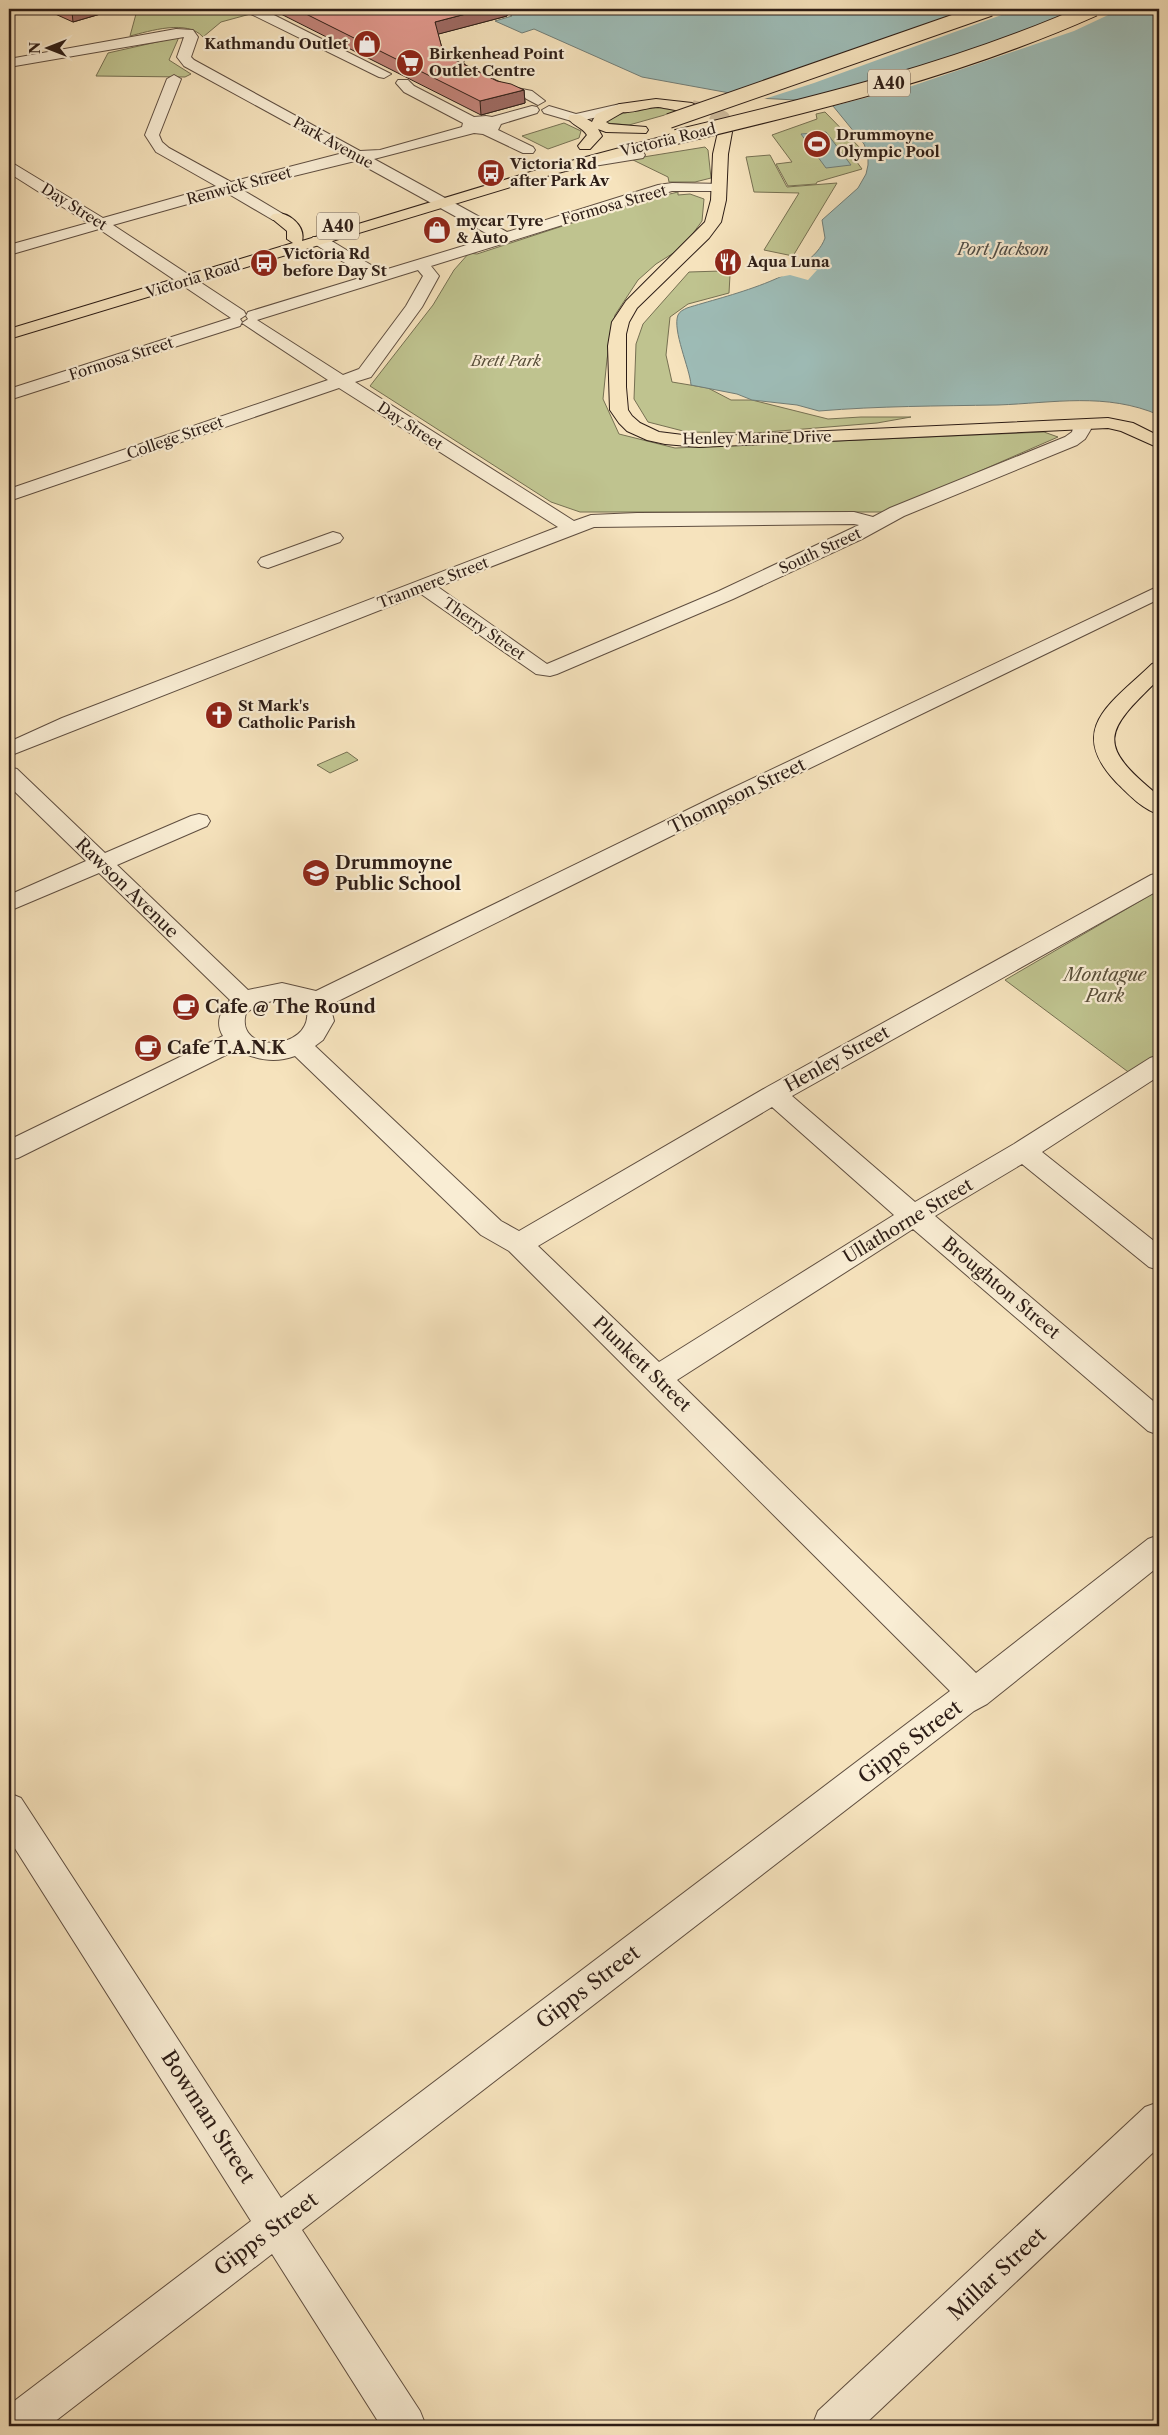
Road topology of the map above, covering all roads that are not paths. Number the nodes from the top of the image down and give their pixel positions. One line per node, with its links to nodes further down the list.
1 (252, 9): 12 (street)
2 (990, 9): 14 (main road, Victoria Road / A40, bridge)
3 (1094, 9): 24 (main road, Victoria Road / A40, bridge)
4 (459, 55): 8 (street)
5 (9, 63): 19 (street, Park Avenue)
6 (174, 79): 22 (street)
7 (692, 106): 9 (main road)
8 (543, 107): 10 (street); 11 (street); 13 (street)
9 (620, 108): 10 (street); 14 (main road)
10 (595, 114): 11 (street)
11 (575, 118): 17 (main road)
12 (471, 125): 13 (street); 19 (street, Renwick Street)
13 (489, 126): 16 (street)
14 (655, 126): 17 (main road, Victoria Road / A40)
15 (725, 132): 23 (main road, Henley Marine Drive)
16 (528, 150)
17 (578, 152): 24 (main road, Victoria Road / A40)
18 (638, 155): 20 (street)
19 (358, 157): 22 (street, Renwick Street); 24 (street, Park Avenue)
20 (594, 162)
21 (9, 167): 26 (street, Day Street)
22 (230, 187): 25 (street); 26 (street, Renwick Street)
23 (719, 187): 27 (street, Formosa Street); 39 (main road, Henley Marine Drive)
24 (437, 200): 27 (street, Park Avenue); 28 (main road, Victoria Road / A40); 29 (main road, Victoria Road / A40)
25 (278, 217): 28 (main road)
26 (100, 223): 30 (street, Renwick Street); 33 (street, Day Street)
27 (505, 237): 31 (street, Formosa Street)
28 (295, 239): 33 (main road, Victoria Road / A40)
29 (319, 240): 32 (street); 33 (main road, Victoria Road / A40)
30 (9, 250)
31 (420, 264): 32 (street, Formosa Street); 37 (street, College Street)
32 (379, 277): 34 (street, Formosa Street)
33 (181, 278): 34 (street, Day Street); 35 (main road, Victoria Road / A40); 36 (main road, Victoria Road / A40)
34 (244, 319): 37 (street, Day Street); 38 (street, Formosa Street)
35 (9, 325)
36 (9, 334)
37 (342, 382): 41 (street, College Street); 43 (street, Day Street)
38 (9, 395)
39 (1081, 424): 40 (main road, Henley Marine Drive); 42 (street, South Street)
40 (1159, 443)
41 (9, 494)
42 (877, 524): 43 (street, Tranmere Street); 49 (street, South Street)
43 (572, 528): 46 (street, Tranmere Street)
44 (333, 538): 45 (street)
45 (268, 562)
46 (424, 587): 49 (street, Therry Street); 50 (street, Tranmere Street)
47 (1159, 592): 58 (street, Thompson Street)
48 (1159, 668): 52 (main road)
49 (546, 670)
50 (9, 750)
51 (9, 774): 54 (street, Rawson Avenue)
52 (1159, 807)
53 (199, 821): 54 (street)
54 (101, 864): 56 (street); 57 (street, Rawson Avenue)
55 (1159, 880): 62 (street, Henley Street)
56 (9, 904)
57 (245, 1001): 58 (street); 59 (street)
58 (315, 1002): 60 (street)
59 (238, 1040): 60 (street); 63 (street)
60 (305, 1051): 66 (street, Plunkett Street)
61 (1159, 1064): 64 (street, Ullathorne Street)
62 (776, 1093): 65 (street, Broughton Street); 66 (street, Henley Street)
63 (9, 1151)
64 (1023, 1152): 65 (street, Ullathorne Street); 67 (street)
65 (914, 1215): 68 (street, Ullathorne Street); 69 (street, Broughton Street)
66 (519, 1244): 68 (street, Plunkett Street)
67 (1159, 1260)
68 (657, 1378): 71 (street, Plunkett Street)
69 (1159, 1423)
70 (1159, 1548): 71 (street, Gipps Street)
71 (975, 1694): 74 (street, Gipps Street)
72 (9, 1809): 74 (street, Bowman Street)
73 (1159, 2121): 77 (street, Millar Street)
74 (277, 2226): 75 (street, Gipps Street); 76 (street, Bowman Street)
75 (16, 2426)
76 (405, 2426)
77 (833, 2426)

